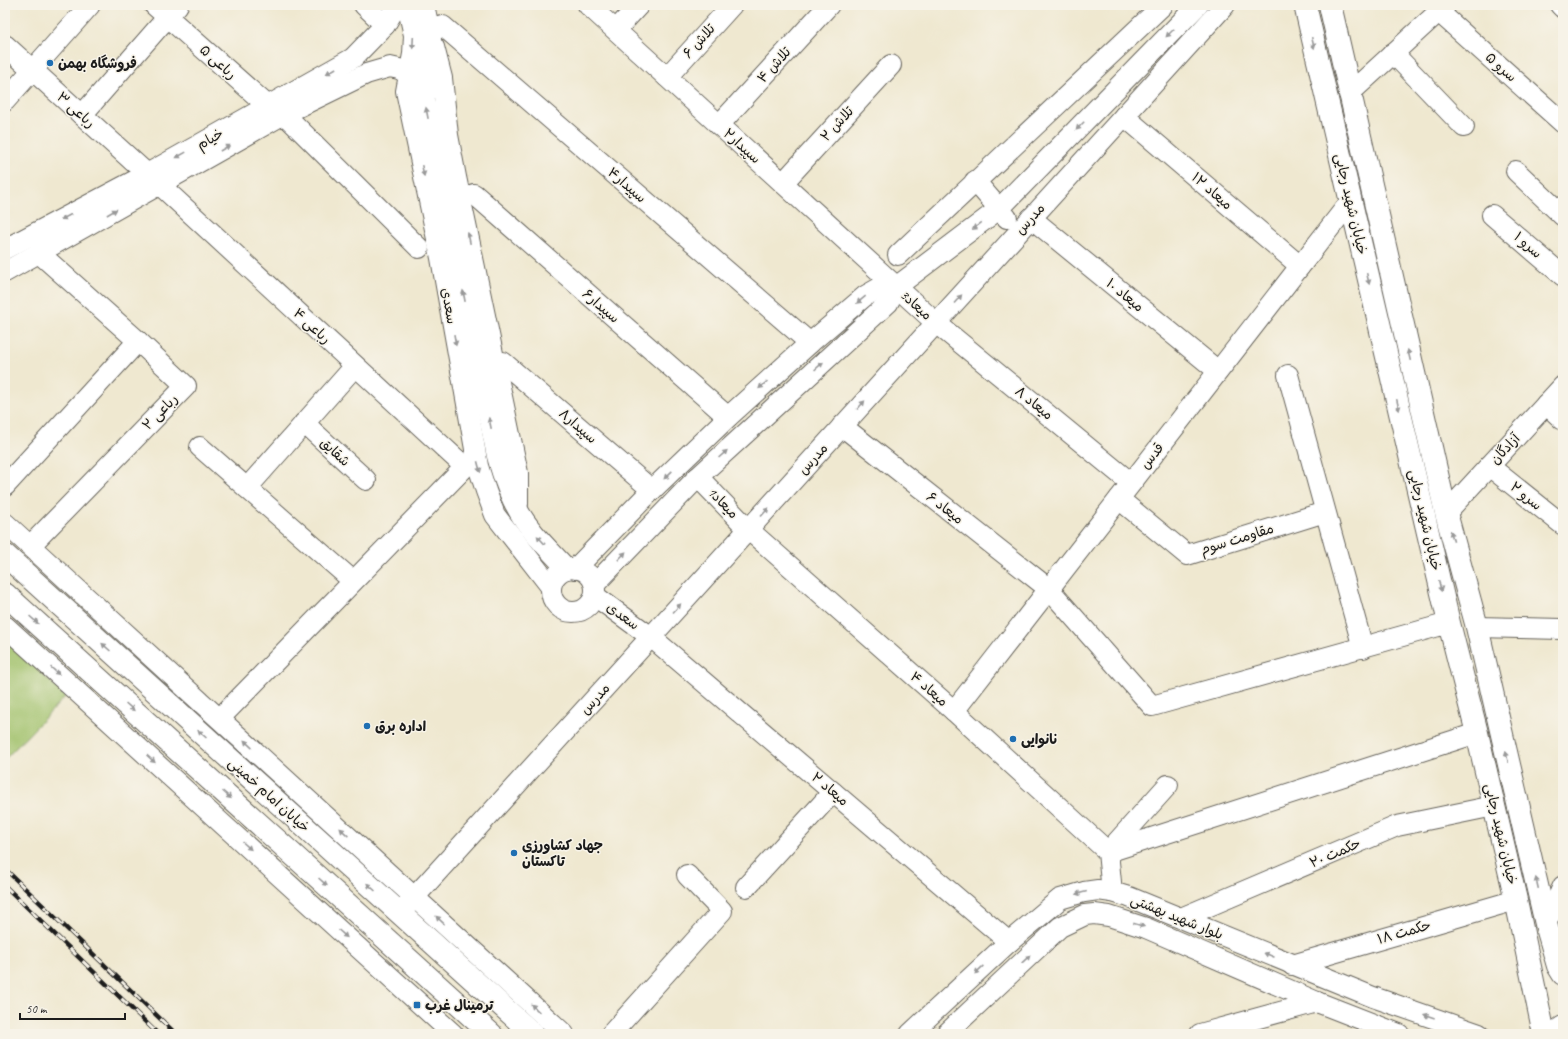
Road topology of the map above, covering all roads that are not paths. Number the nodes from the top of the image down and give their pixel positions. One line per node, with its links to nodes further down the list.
1 (90, 5): 29 (street)
2 (364, 5): 19 (street)
3 (397, 5): 19 (street, خیام)
4 (407, 5): 30 (street, سعدی, one-way to 30)
5 (424, 5): 22 (street, سعدی)
6 (588, 5): 20 (street, سپیدار۲)
7 (639, 5): 20 (street)
8 (732, 5): 31 (street, تلاش ۶)
9 (829, 5): 39 (street, تلاش ۴)
10 (1163, 5): 43 (street)
11 (1225, 5): 21 (street, مدرس)
12 (1305, 5): 46 (main road, خیابان شهید رجایی, one-way to 46)
13 (1330, 5): 33 (main road, خیابان شهید رجایی)
14 (1560, 5): 16 (street)
15 (1442, 8): 25 (street); 38 (street, سرو ۵)
16 (1563, 8)
17 (166, 9): 35 (street, رباعی ۵); 36 (street)
18 (1186, 9): 21 (street); 47 (street, مدرس, one-way to 47)
19 (385, 25): 24 (street, خیام)
20 (616, 30): 31 (street, سپیدار۲)
21 (1201, 31): 37 (street, مدرس)
22 (437, 32): 61 (street, سپیدار۴); 89 (street, سعدی, one-way to 22)
23 (5, 45): 29 (street, رباعی ۳)
24 (367, 45): 26 (street, خیام); 28 (street)
25 (1393, 53): 33 (street); 40 (street)
26 (350, 60): 32 (street); 35 (street, خیام, one-way to 35)
27 (891, 65): 44 (street, تلاش ۲)
28 (380, 69): 30 (street, خیام); 32 (street, خیام)
29 (32, 70): 34 (street); 36 (street, رباعی ۳)
30 (408, 74): 91 (street, سعدی, one-way to 91)
31 (667, 77): 39 (street, سپیدار۲)
32 (359, 78): 35 (street, خیام)
33 (1349, 94): 82 (main road, خیابان شهید رجایی, one-way to 33)
34 (5, 101)
35 (276, 110): 42 (street, خیام); 51 (street, رباعی ۵)
36 (82, 115): 42 (street, رباعی ۳)
37 (1124, 116): 50 (street, مدرس); 55 (street, میعاد ۱۲)
38 (1563, 123)
39 (719, 125): 44 (street, سپیدار۲)
40 (1464, 127)
41 (1516, 171): 49 (street)
42 (154, 180): 52 (street, خیام, one-way to 52); 53 (street, خیام, one-way to 42); 63 (street, رباعی ۴)
43 (975, 181): 47 (street, میعاد ۱۰); 54 (street)
44 (783, 183): 58 (street, سپیدار۲)
45 (474, 194): 68 (street, سپیدار۶)
46 (1350, 202): 55 (street, قدس); 83 (main road, خیابان شهید رجایی, one-way to 83)
47 (999, 209): 50 (street, میعاد ۱۰); 58 (street, مدرس, one-way to 58)
48 (1492, 215): 57 (street, سرو ۱)
49 (1563, 216)
50 (1025, 225): 59 (street, مدرس, one-way to 50); 64 (street, میعاد ۱۰)
51 (419, 248)
52 (5, 249)
53 (40, 253): 56 (street, خیام); 60 (street, رباعی ۲)
54 (898, 255)
55 (1300, 266): 64 (street, قدس)
56 (5, 272)
57 (1563, 276)
58 (896, 287): 59 (street, میعاد3); 61 (street, one-way to 61); 74 (street, one-way to 58)
59 (936, 323): 71 (street, مدرس, one-way to 59); 76 (street, میعاد ۸)
60 (138, 341): 77 (street); 87 (street, رباعی ۲)
61 (810, 343): 68 (street, one-way to 68)
62 (504, 362): 79 (street, سپیدار۸)
63 (355, 366): 70 (street); 90 (street, رباعی ۴)
64 (1218, 371): 76 (street, قدس)
65 (1288, 375): 81 (street)
66 (1563, 386): 67 (street, آزادگان)
67 (1546, 404): 69 (street); 73 (street, آزادگان)
68 (728, 417): 79 (street, one-way to 79)
69 (1563, 420)
70 (304, 423): 75 (street, شقایق); 78 (street)
71 (842, 426): 86 (street, مدرس, one-way to 71); 92 (street, میعاد ۶)
72 (200, 447): 78 (street)
73 (1490, 466): 82 (street, آزادگان); 85 (street, سرو ۲)
74 (698, 477): 86 (street, میعاد1); 93 (street, one-way to 74)
75 (366, 480)
76 (1132, 483): 80 (street, قدس)
77 (5, 486)
78 (247, 488): 90 (street)
79 (652, 490): 89 (street)
80 (1119, 499): 81 (street, مقاومت سوم); 92 (street, قدس)
81 (1326, 512): 100 (street)
82 (1446, 513): 83 (main road); 97 (main road, خیابان شهید رجایی, one-way to 82)
83 (1424, 517): 95 (main road, خیابان شهید رجایی, one-way to 95)
84 (5, 523): 87 (street)
85 (1563, 526)
86 (748, 530): 99 (street, مدرس, one-way to 86); 101 (street, میعاد ۴)
87 (31, 545): 102 (street)
88 (5, 555): 114 (main road, خیابان امام خمینی, one-way to 88)
89 (571, 569): 91 (street); 93 (street)
90 (354, 581): 102 (street)
91 (552, 587): 93 (street)
92 (1048, 589): 100 (street, میعاد ۶); 101 (street, قدس)
93 (595, 590): 99 (street, سعدی)
94 (5, 594): 117 (main road, خیابان امام خمینی, one-way to 117)
95 (1449, 623): 100 (street); 103 (main road, خیابان شهید رجایی)
96 (5, 626): 127 (street, one-way to 127)
97 (1477, 627): 98 (street); 116 (main road, خیابان شهید رجایی, one-way to 97)
98 (1563, 629)
99 (651, 637): 105 (street, میعاد ۲); 112 (street, مدرس)
100 (1362, 648)
101 (954, 711): 107 (street, میعاد ۴)
102 (220, 718): 112 (street, one-way to 102)
103 (1477, 733): 106 (main road, خیابان شهید رجایی); 107 (street)
104 (1168, 785): 107 (street)
105 (833, 792): 110 (street); 118 (street, میعاد ۲)
106 (1494, 806): 113 (main road, خیابان شهید رجایی); 115 (street, حکمت ۲۰)
107 (1108, 852): 111 (street)
108 (687, 875): 131 (street)
109 (1563, 886): 116 (street)
110 (746, 887)
111 (1112, 892): 115 (street, بلوار شهید بهشتی); 118 (street, بلوار شهید بهشتی, one-way to 118)
112 (415, 897): 114 (street, مدرس); 119 (street, one-way to 112)
113 (1516, 900): 120 (street, حکمت ۱۸); 137 (main road, خیابان شهید رجایی)
114 (400, 913): 117 (main road); 121 (main road, خیابان امام خمینی)
115 (1181, 918): 120 (street, بلوار شهید بهشتی, one-way to 115)
116 (1546, 924): 122 (main road, خیابان شهید رجایی)
117 (381, 935): 128 (main road, خیابان امام خمینی)
118 (1009, 942): 132 (street, بلوار شهید بهشتی, one-way to 132)
119 (480, 957): 121 (street); 130 (street, one-way to 119)
120 (1292, 965): 123 (street, بلوار شهید بهشتی)
121 (466, 973): 129 (main road, خیابان امام خمینی)
122 (1563, 974)
123 (1374, 997): 125 (street); 136 (street, بلوار شهید بهشتی, one-way to 123)
124 (1317, 1002): 125 (street, بلوار شهید بهشتی); 133 (street, بلوار شهید بهشتی, one-way to 124); 134 (street)
125 (1359, 1020): 135 (street, بلوار شهید بهشتی)
126 (1563, 1027): 138 (main road)
127 (453, 1034)
128 (491, 1034)
129 (533, 1034)
130 (564, 1034)
131 (611, 1034)
132 (910, 1034)
133 (946, 1034)
134 (1200, 1034)
135 (1399, 1034)
136 (1479, 1034)
137 (1544, 1034)
138 (1552, 1034)

